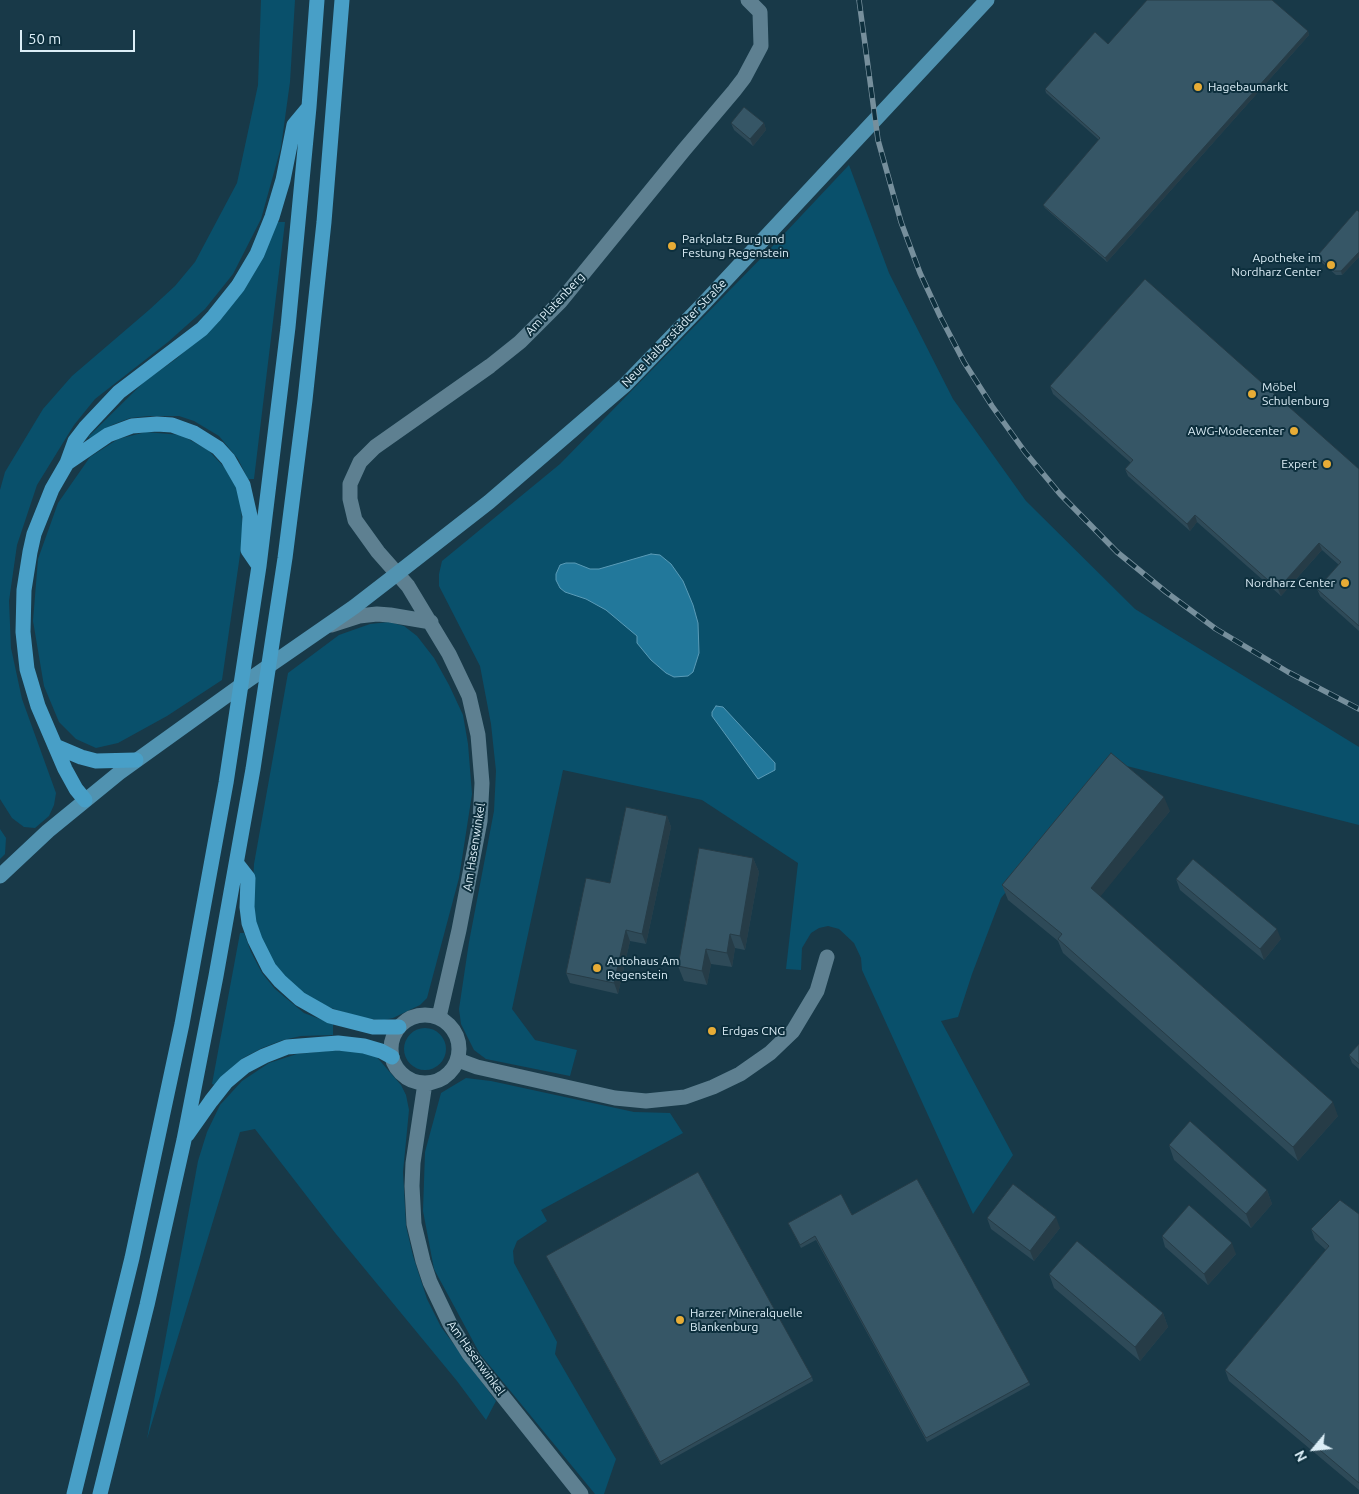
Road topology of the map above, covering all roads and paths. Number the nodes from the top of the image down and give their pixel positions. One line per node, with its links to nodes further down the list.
1 (317, 0): 5 (highway)
2 (342, 0): 14 (highway)
3 (748, 0): 8 (street, Am Platenberg)
4 (987, 0): 8 (main road, Neue Halberstädter Straße)
5 (309, 107): 6 (highway); 7 (highway)
6 (67, 463): 7 (highway); 11 (highway)
7 (259, 566): 23 (highway)
8 (398, 574): 9 (street, Am Hasenwinkel); 10 (main road, Neue Halberstädter Straße)
9 (431, 622): 10 (street); 17 (street, Am Hasenwinkel)
10 (324, 627): 12 (main road, Neue Halberstädter Straße)
11 (55, 746): 12 (highway); 13 (highway)
12 (136, 760): 13 (main road, Neue Halberstädter Straße)
13 (85, 800): 15 (main road, Neue Halberstädter Straße)
14 (237, 864): 18 (highway); 22 (highway)
15 (0, 876)
16 (827, 957): 20 (street)
17 (438, 1017): 18 (street); 20 (street)
18 (399, 1027): 19 (street)
19 (392, 1057): 21 (street); 22 (highway)
20 (458, 1060): 21 (street)
21 (425, 1083): 25 (street, Am Hasenwinkel)
22 (184, 1140): 24 (highway)
23 (74, 1494)
24 (100, 1494)
25 (581, 1494)

